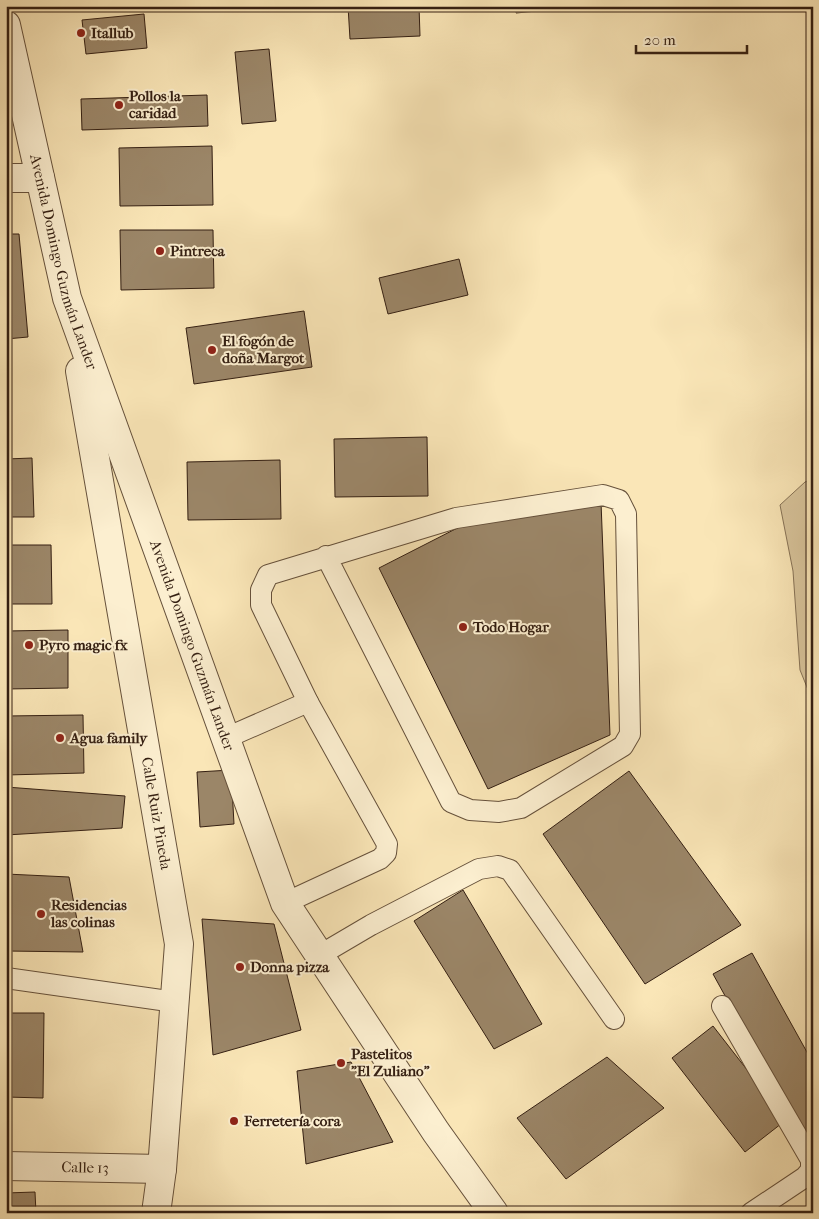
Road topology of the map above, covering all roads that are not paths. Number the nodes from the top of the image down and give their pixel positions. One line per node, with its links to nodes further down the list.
1 (6, 25): 3 (street, Avenida Domingo Guzmán Lander)
2 (6, 178): 3 (street)
3 (40, 178): 4 (street, Avenida Domingo Guzmán Lander)
4 (67, 298): 7 (street, Avenida Domingo Guzmán Lander); 11 (street, Calle Ruiz Pineda)
5 (326, 556): 5 (lane); 6 (lane)
6 (308, 702): 7 (lane); 8 (lane)
7 (226, 738): 8 (street, Avenida Domingo Guzmán Lander)
8 (285, 903): 9 (street, Avenida Domingo Guzmán Lander)
9 (320, 955): 13 (lane); 17 (street, Avenida Domingo Guzmán Lander)
10 (6, 978): 11 (lane)
11 (175, 1002): 15 (street, Calle Ruiz Pineda)
12 (722, 1006): 18 (lane)
13 (614, 1019)
14 (6, 1166): 15 (street, Calle 13)
15 (162, 1169): 16 (street, Calle Ruiz Pineda)
16 (156, 1213)
17 (494, 1213)
18 (751, 1213)

